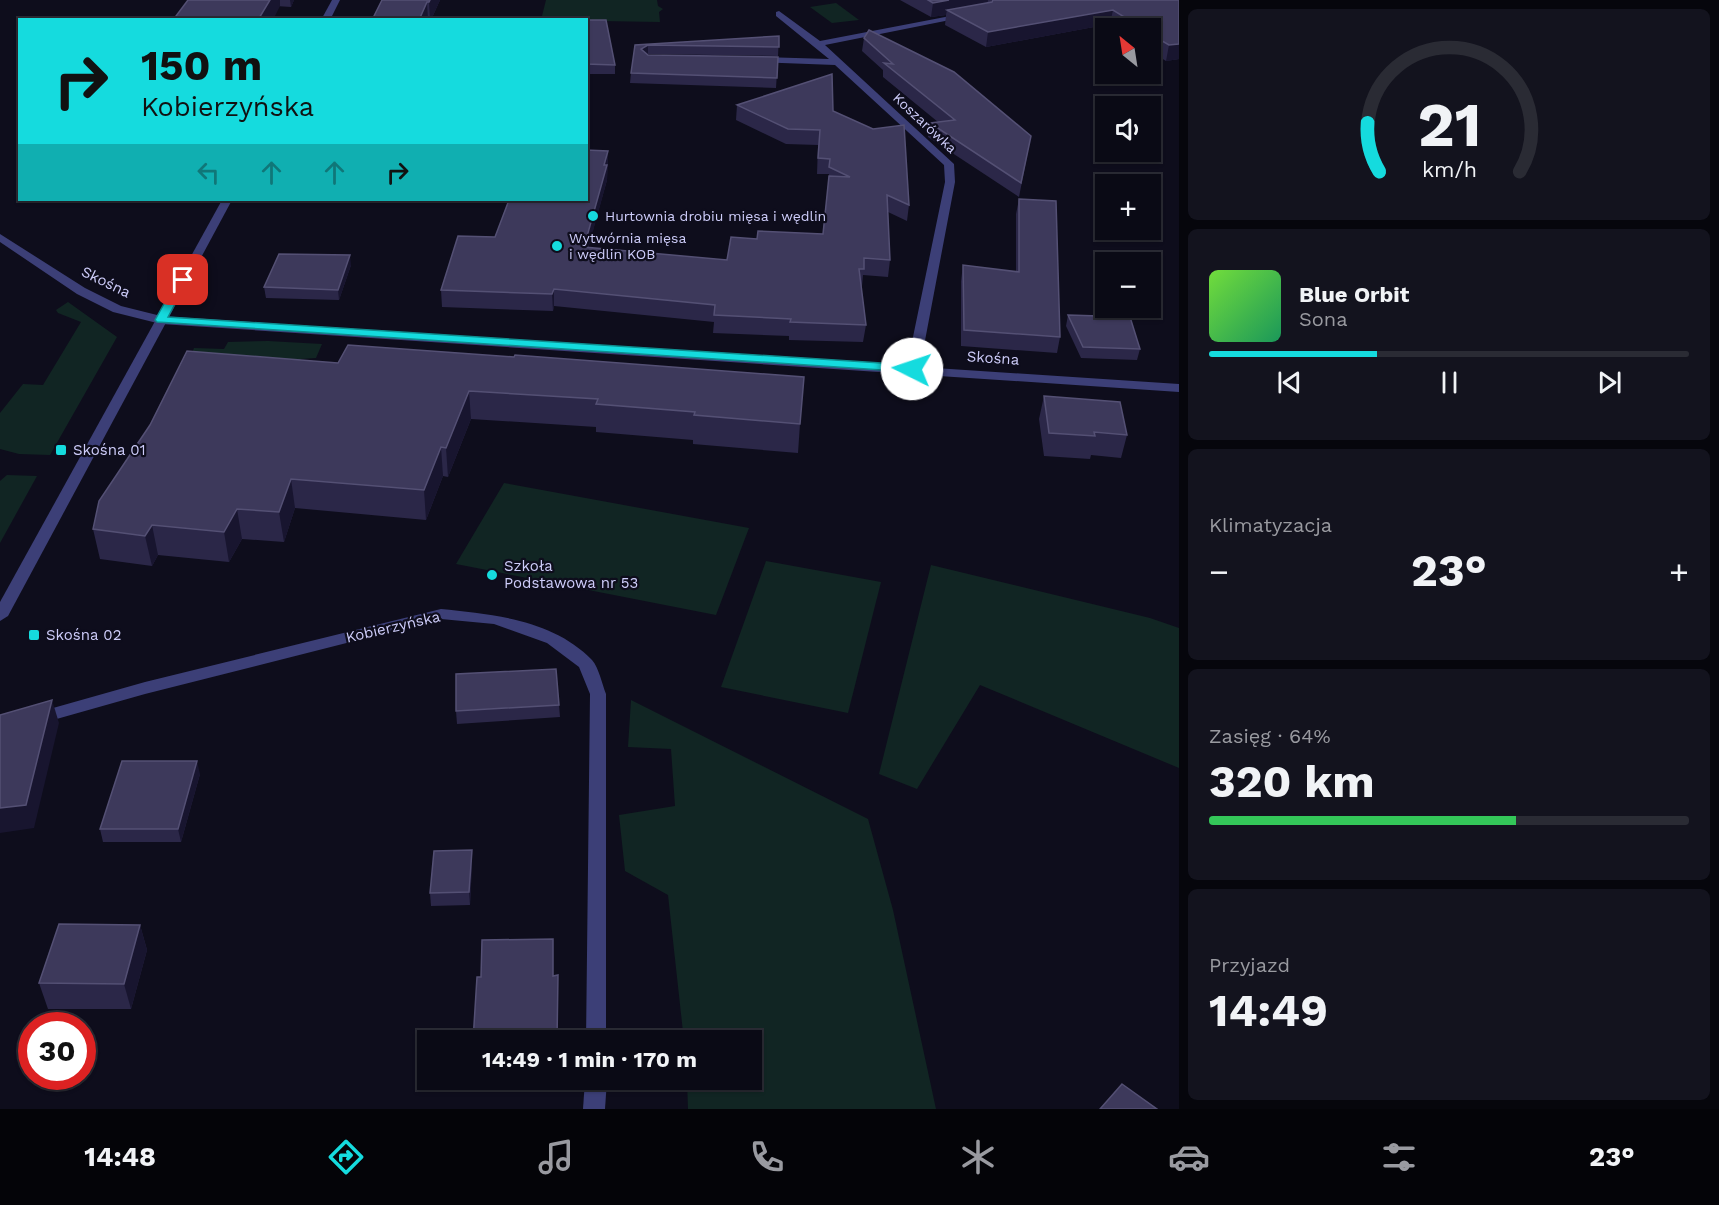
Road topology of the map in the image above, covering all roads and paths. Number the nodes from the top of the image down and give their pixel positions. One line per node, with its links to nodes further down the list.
1 (336, 0): 4 (street)
2 (779, 14): 5 (street, Koszarówka)
3 (974, 14): 5 (street)
4 (326, 18)
5 (818, 44): 7 (street, Koszarówka)
6 (755, 60): 7 (street)
7 (838, 62): 11 (street, Koszarówka)
8 (225, 201): 10 (street)
9 (0, 237): 10 (street, Skośna)
10 (161, 320): 11 (street, Skośna); 13 (street)
11 (912, 369): 12 (street, Skośna)
12 (1179, 388)
13 (0, 616)
14 (0, 729): 15 (street, Kobierzyńska)
15 (596, 1030)
16 (595, 1090): 17 (street)
17 (594, 1109)

